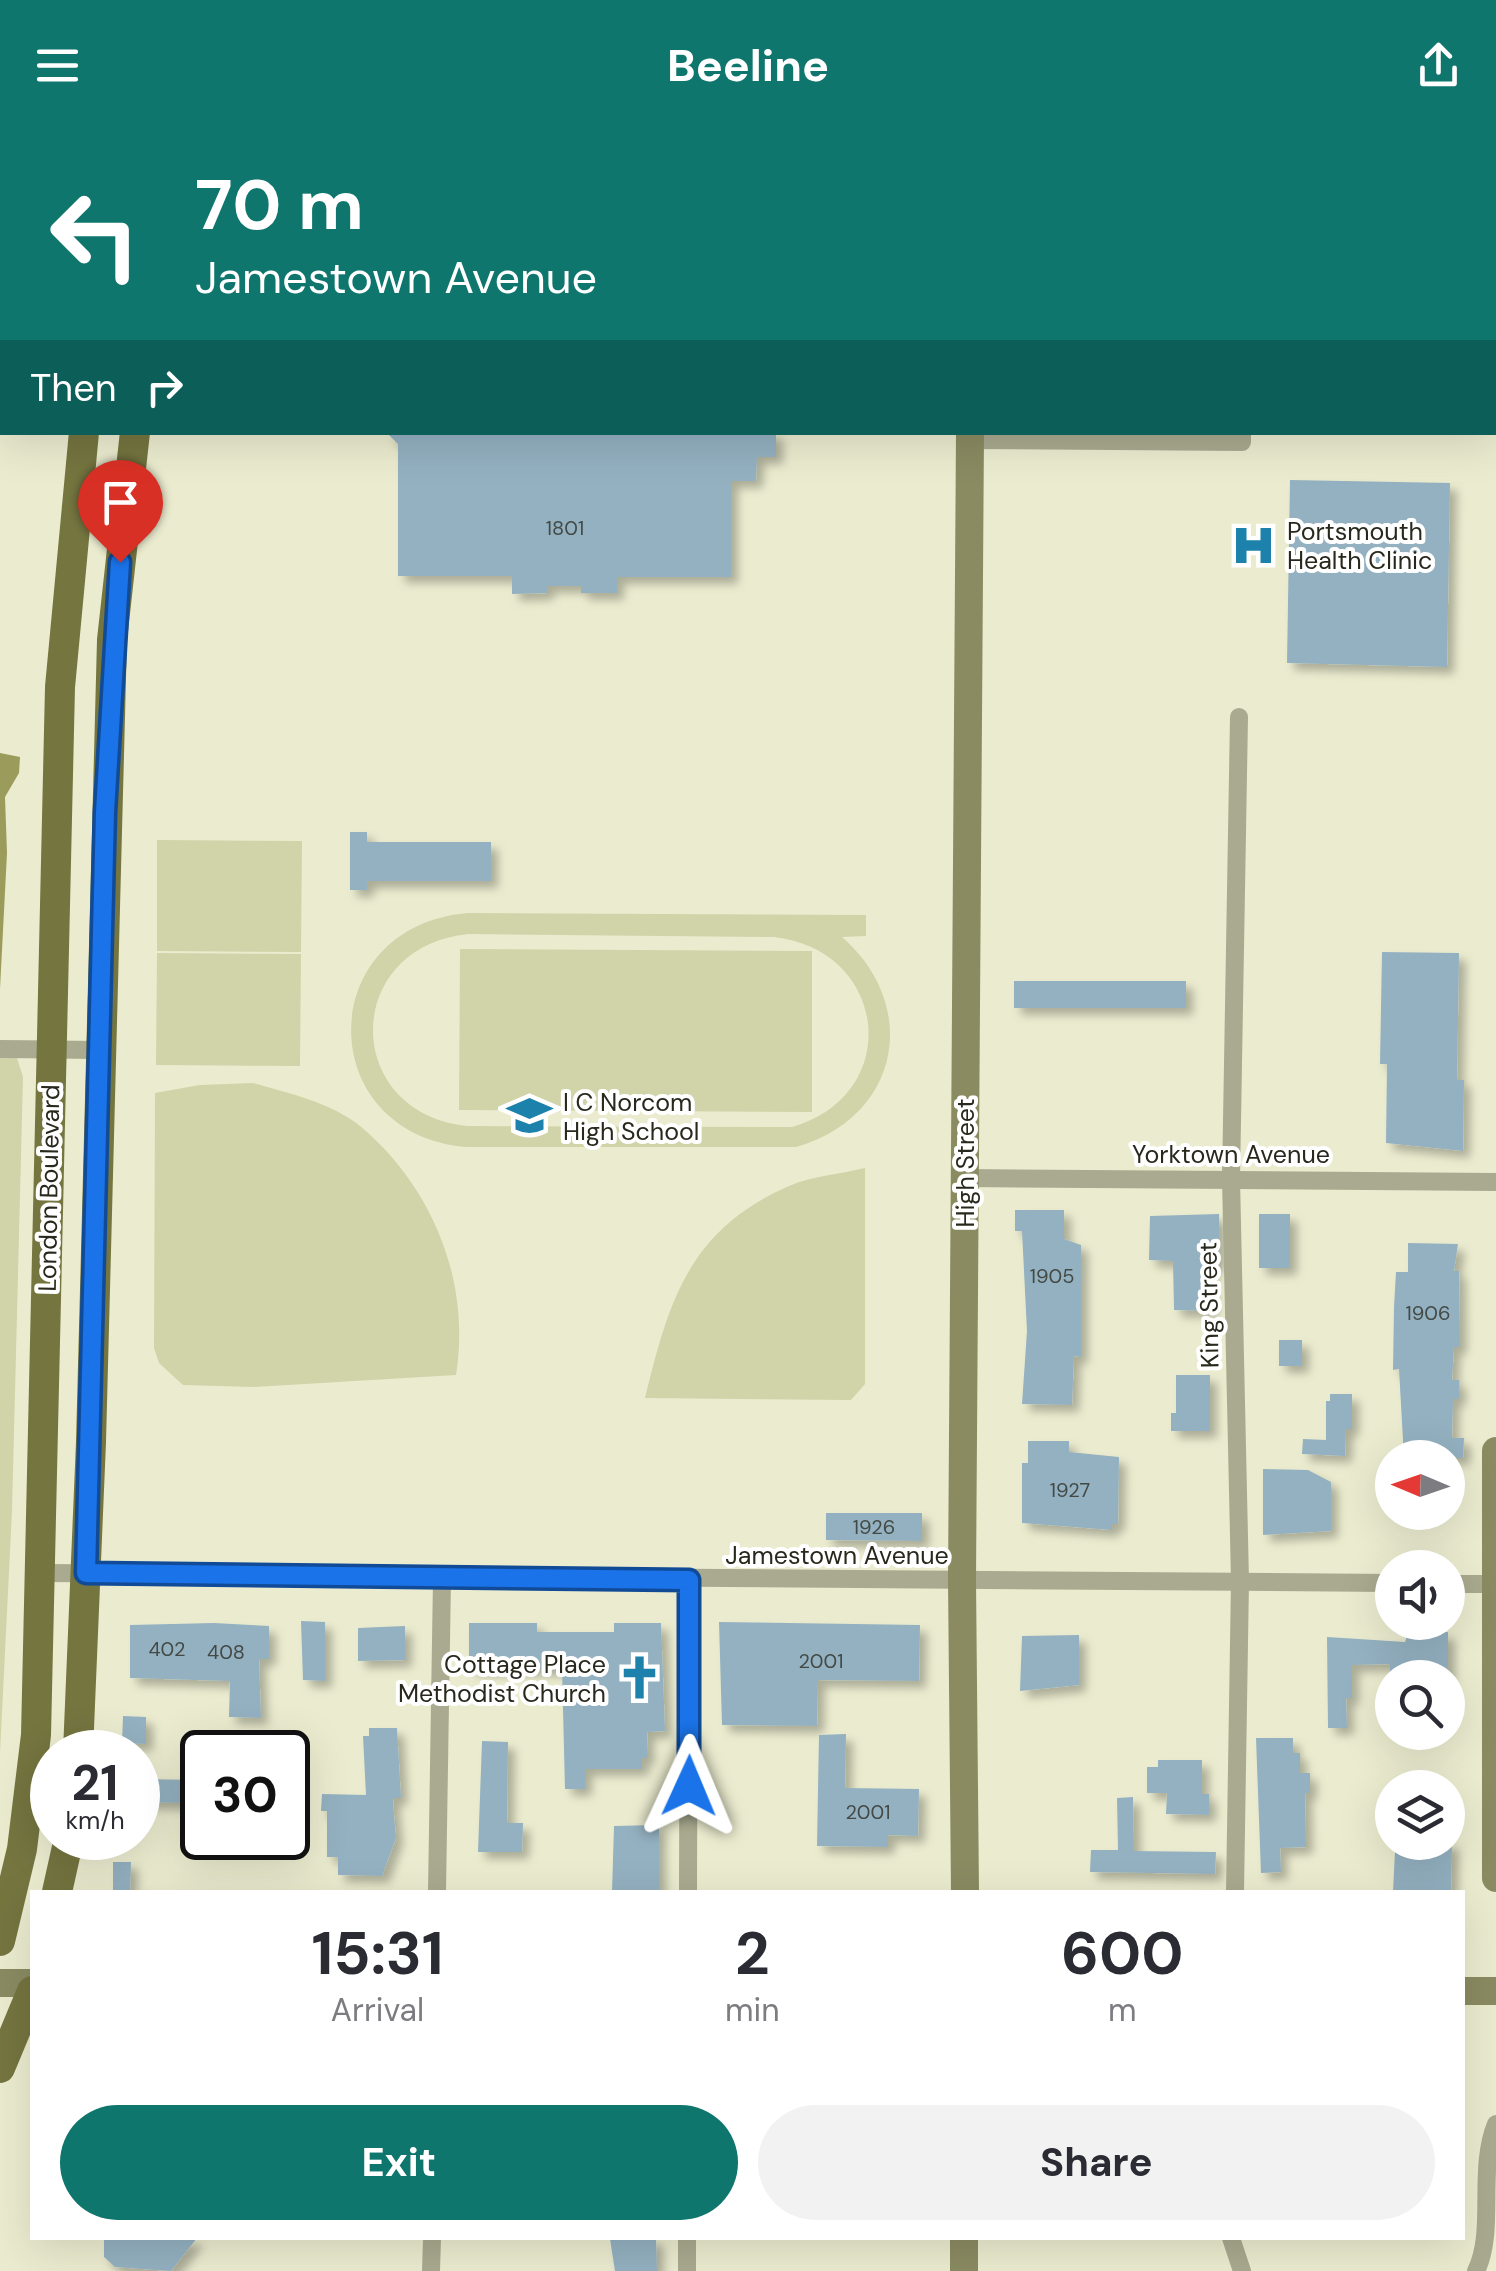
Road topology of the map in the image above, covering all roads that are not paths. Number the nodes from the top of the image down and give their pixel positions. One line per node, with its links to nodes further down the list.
1 (84, 435): 7 (main road, London Boulevard)
2 (136, 435): 8 (main road, London Boulevard)
3 (970, 436): 4 (street); 9 (main road, High Street)
4 (1242, 437)
5 (1240, 717): 10 (street, King Street)
6 (0, 1049): 7 (street)
7 (50, 1049): 8 (street); 13 (main road, London Boulevard)
8 (101, 1050): 14 (main road, London Boulevard)
9 (965, 1178): 10 (street, Yorktown Avenue); 17 (main road, High Street)
10 (1231, 1179): 11 (street, Yorktown Avenue); 18 (street, King Street)
11 (1496, 1182)
12 (1496, 1451): 21 (main road)
13 (41, 1573): 14 (street, Jamestown Avenue); 30 (main road, London Boulevard)
14 (86, 1573): 15 (street, Jamestown Avenue); 22 (main road, London Boulevard)
15 (442, 1578): 16 (street, Jamestown Avenue); 26 (street)
16 (689, 1580): 17 (street, Jamestown Avenue); 27 (street)
17 (962, 1580): 18 (street, Jamestown Avenue); 28 (main road, High Street)
18 (1240, 1580): 19 (street, Jamestown Avenue); 29 (street, King Street)
19 (1375, 1583)
20 (1465, 1584): 21 (street)
21 (1495, 1584): 24 (main road)
22 (79, 1730)
23 (64, 1860): 25 (main road)
24 (1496, 1878)
25 (57, 1890)
26 (438, 1890)
27 (688, 1890)
28 (965, 1890)
29 (1234, 1890)
30 (0, 1941)
31 (0, 1983): 32 (main road)
32 (30, 1984)
33 (1465, 1990): 34 (main road)
34 (1496, 1991)
35 (30, 1996): 36 (main road)
36 (0, 2068)
37 (1496, 2124): 46 (street)
38 (432, 2240): 42 (street)
39 (687, 2240): 43 (street)
40 (964, 2240): 44 (main road)
41 (1231, 2243): 45 (street)
42 (431, 2271)
43 (687, 2271)
44 (964, 2271)
45 (1242, 2271)
46 (1476, 2271)

